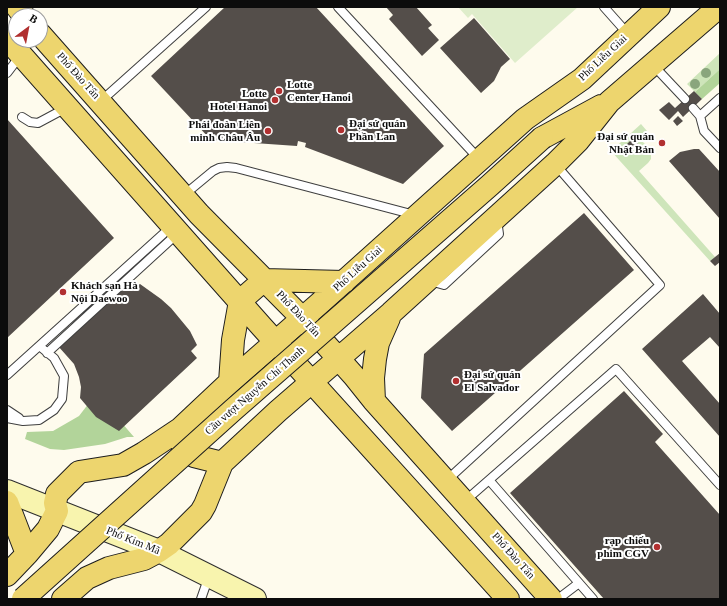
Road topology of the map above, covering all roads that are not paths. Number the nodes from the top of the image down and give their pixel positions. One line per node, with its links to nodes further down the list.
1 (206, 7): 15 (lane)
2 (338, 7): 23 (lane)
3 (604, 7): 6 (lane)
4 (659, 7): 6 (main road, Phố Liễu Giai)
5 (720, 7): 10 (main road)
6 (629, 34): 12 (main road, Phố Liễu Giai)
7 (48, 43): 15 (main road, Phố Đào Tấn)
8 (14, 48): 11 (lane)
9 (17, 48): 17 (main road)
10 (653, 64): 14 (lane); 16 (main road)
11 (7, 73)
12 (582, 79): 21 (main road, Cầu vượt Nguyễn Chí Thanh); 23 (main road, Phố Liễu Giai)
13 (720, 98): 19 (lane)
14 (685, 99)
15 (100, 102): 25 (main road, Phố Đào Tấn)
16 (609, 102): 21 (main road, Cầu vượt Nguyễn Chí Thanh); 24 (main road)
17 (67, 108): 20 (lane); 27 (main road)
18 (693, 108): 19 (lane)
19 (700, 116): 22 (lane)
20 (22, 117)
21 (542, 138): 62 (main road, Cầu vượt Nguyễn Chí Thanh, bridge)
22 (720, 148)
23 (480, 159): 26 (main road, Phố Liễu Giai)
24 (555, 164): 31 (main road); 51 (lane)
25 (183, 196): 26 (lane); 29 (main road, Phố Đào Tấn)
26 (417, 216): 28 (main road, Phố Liễu Giai)
27 (175, 229): 32 (main road); 36 (lane); 37 (lane)
28 (381, 248): 30 (main road, Phố Liễu Giai); 31 (main road)
29 (264, 280): 30 (main road); 32 (main road); 34 (main road, Phố Đào Tấn)
30 (344, 282): 34 (main road, Phố Liễu Giai)
31 (422, 284): 33 (main road)
32 (240, 302): 35 (main road); 41 (main road)
33 (391, 313): 38 (main road); 44 (main road)
34 (303, 319): 35 (main road, Phố Liễu Giai); 38 (main road, Phố Đào Tấn)
35 (276, 342): 41 (main road, Phố Liễu Giai); 42 (main road)
36 (40, 347): 37 (lane); 39 (lane)
37 (47, 353): 47 (lane)
38 (338, 359): 40 (main road, Phố Đào Tấn); 42 (main road)
39 (7, 375)
40 (354, 376): 43 (main road); 44 (main road, Phố Đào Tấn)
41 (230, 382): 48 (main road, Phố Liễu Giai)
42 (312, 382): 43 (main road); 49 (main road)
43 (329, 400): 67 (main road)
44 (374, 400): 51 (main road, Phố Đào Tấn)
45 (7, 410): 47 (lane)
46 (7, 418): 47 (lane)
47 (23, 421)
48 (180, 429): 49 (main road); 56 (main road, Phố Liễu Giai)
49 (222, 463): 57 (main road)
50 (489, 480): 52 (lane); 55 (lane); 61 (lane)
51 (446, 481): 55 (main road, Phố Đào Tấn)
52 (720, 485)
53 (7, 491): 56 (main road, Phố Kim Mã)
54 (7, 502): 58 (main road)
55 (464, 502): 68 (main road, Phố Đào Tấn)
56 (57, 511): 57 (main road, Phố Kim Mã); 58 (main road)
57 (159, 551): 60 (main road, Phố Kim Mã); 64 (main road)
58 (27, 554): 59 (main road)
59 (7, 574): 63 (main road)
60 (209, 575): 65 (lane); 66 (main road, Phố Kim Mã)
61 (579, 583): 69 (lane); 70 (lane)
62 (23, 599)
63 (54, 599)
64 (63, 599)
65 (201, 599)
66 (255, 599)
67 (508, 599)
68 (551, 599)
69 (558, 599)
70 (593, 599)

